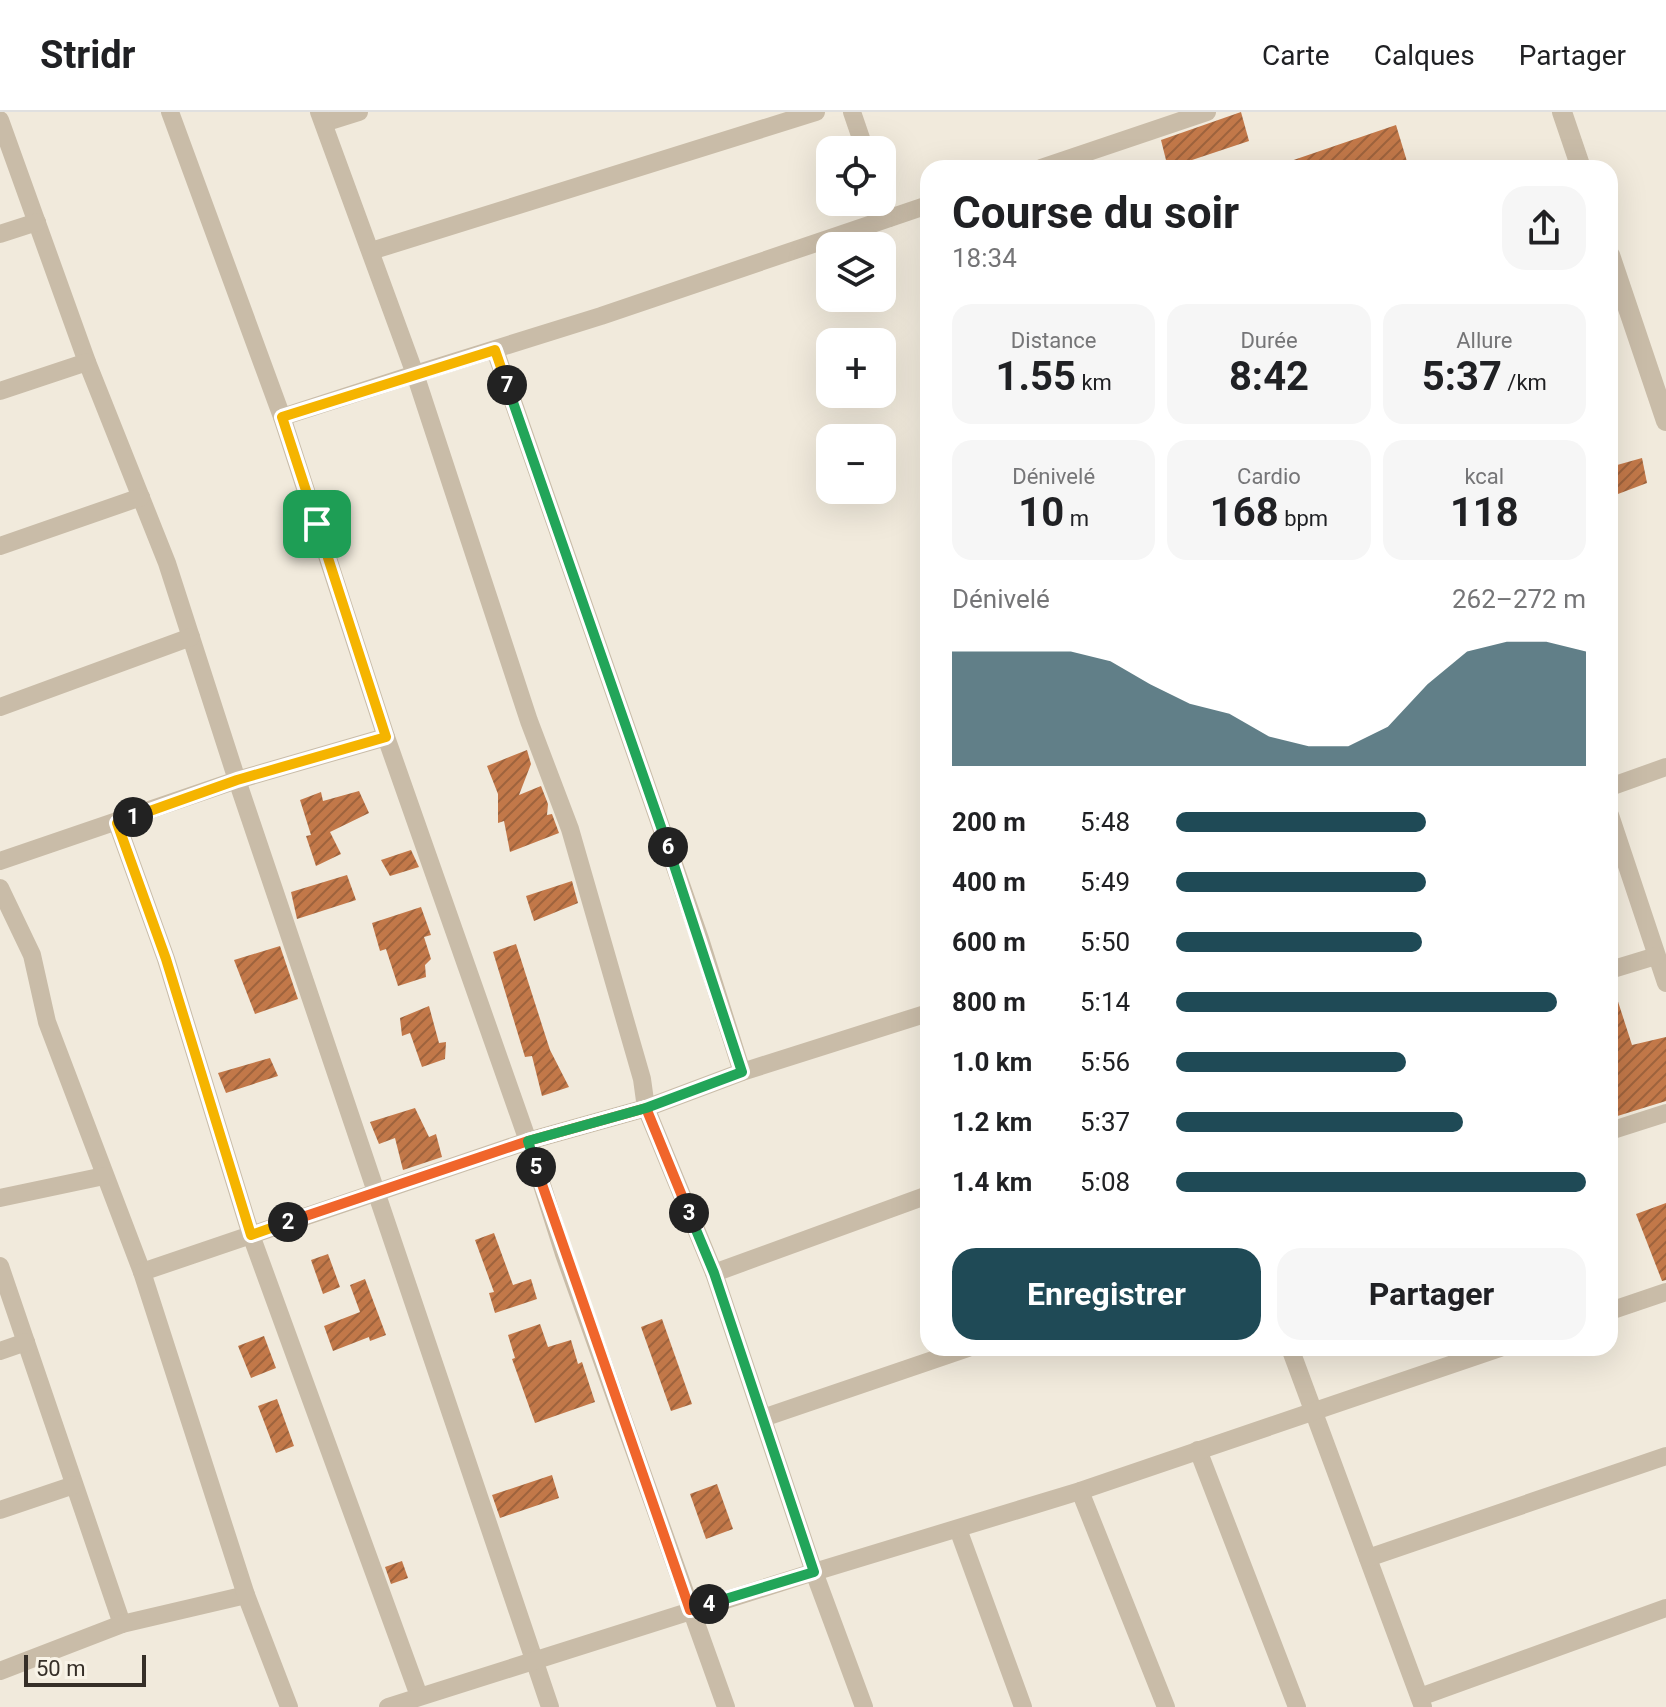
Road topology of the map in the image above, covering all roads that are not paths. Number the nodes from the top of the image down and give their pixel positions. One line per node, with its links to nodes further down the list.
1 (170, 112): 23 (street)
2 (359, 112): 7 (street)
3 (816, 112): 16 (street)
4 (852, 112): 9 (street)
5 (1207, 112): 10 (street)
6 (1562, 112): 11 (street)
7 (322, 118): 16 (street)
8 (0, 120): 14 (street)
9 (860, 136)
10 (1065, 160)
11 (1578, 160)
12 (920, 208): 13 (street)
13 (889, 218): 18 (street)
14 (37, 222): 15 (street); 19 (street)
15 (0, 234)
16 (371, 251): 20 (street)
17 (1618, 277): 21 (street)
18 (495, 350): 20 (street); 41 (street)
19 (87, 362): 22 (street); 25 (street)
20 (415, 374): 23 (street); 42 (street)
21 (1660, 390): 24 (street)
22 (0, 391)
23 (282, 417): 29 (street)
24 (1666, 421)
25 (141, 497): 26 (street); 27 (street)
26 (0, 546)
27 (191, 637): 28 (street); 31 (street)
28 (0, 707)
29 (386, 737): 31 (street); 45 (street)
30 (1666, 767): 32 (street)
31 (237, 780): 33 (street); 47 (street)
32 (1618, 784)
33 (117, 823): 35 (street); 50 (street)
34 (1618, 840): 37 (street)
35 (0, 861)
36 (0, 888): 46 (street)
37 (1656, 956): 38 (street); 39 (street)
38 (1618, 968)
39 (1666, 983)
40 (920, 1016): 41 (street)
41 (742, 1072): 42 (street)
42 (646, 1108): 45 (street); 53 (street)
43 (1666, 1113): 44 (street)
44 (1618, 1128)
45 (528, 1141): 47 (street); 73 (street)
46 (104, 1176): 48 (street); 52 (street)
47 (376, 1191): 50 (street); 75 (street)
48 (0, 1198)
49 (920, 1198): 53 (street)
50 (251, 1235): 52 (street); 77 (street)
51 (0, 1266): 56 (street)
52 (142, 1272): 71 (street)
53 (714, 1273): 62 (street)
54 (1666, 1292): 55 (street)
55 (1618, 1308)
56 (26, 1342): 57 (street); 65 (street)
57 (0, 1351)
58 (945, 1356): 62 (street)
59 (1293, 1356): 61 (street)
60 (1476, 1356): 61 (street)
61 (1313, 1411): 63 (street); 69 (street)
62 (763, 1418): 70 (street)
63 (1198, 1450): 66 (street); 86 (street)
64 (1666, 1456): 69 (street)
65 (74, 1485): 67 (street); 74 (street)
66 (1080, 1491): 68 (street); 85 (street)
67 (0, 1510)
68 (958, 1529): 70 (street); 84 (street)
69 (1368, 1558): 78 (street)
70 (814, 1572): 73 (street); 83 (street)
71 (246, 1595): 74 (street); 79 (street)
72 (1666, 1608): 78 (street)
73 (690, 1610): 75 (street); 82 (street)
74 (122, 1624): 76 (street)
75 (533, 1659): 77 (street); 81 (street)
76 (0, 1671)
77 (419, 1696): 80 (street)
78 (1422, 1702)
79 (289, 1707)
80 (388, 1707)
81 (550, 1707)
82 (726, 1707)
83 (864, 1707)
84 (1023, 1707)
85 (1166, 1707)
86 (1297, 1707)

